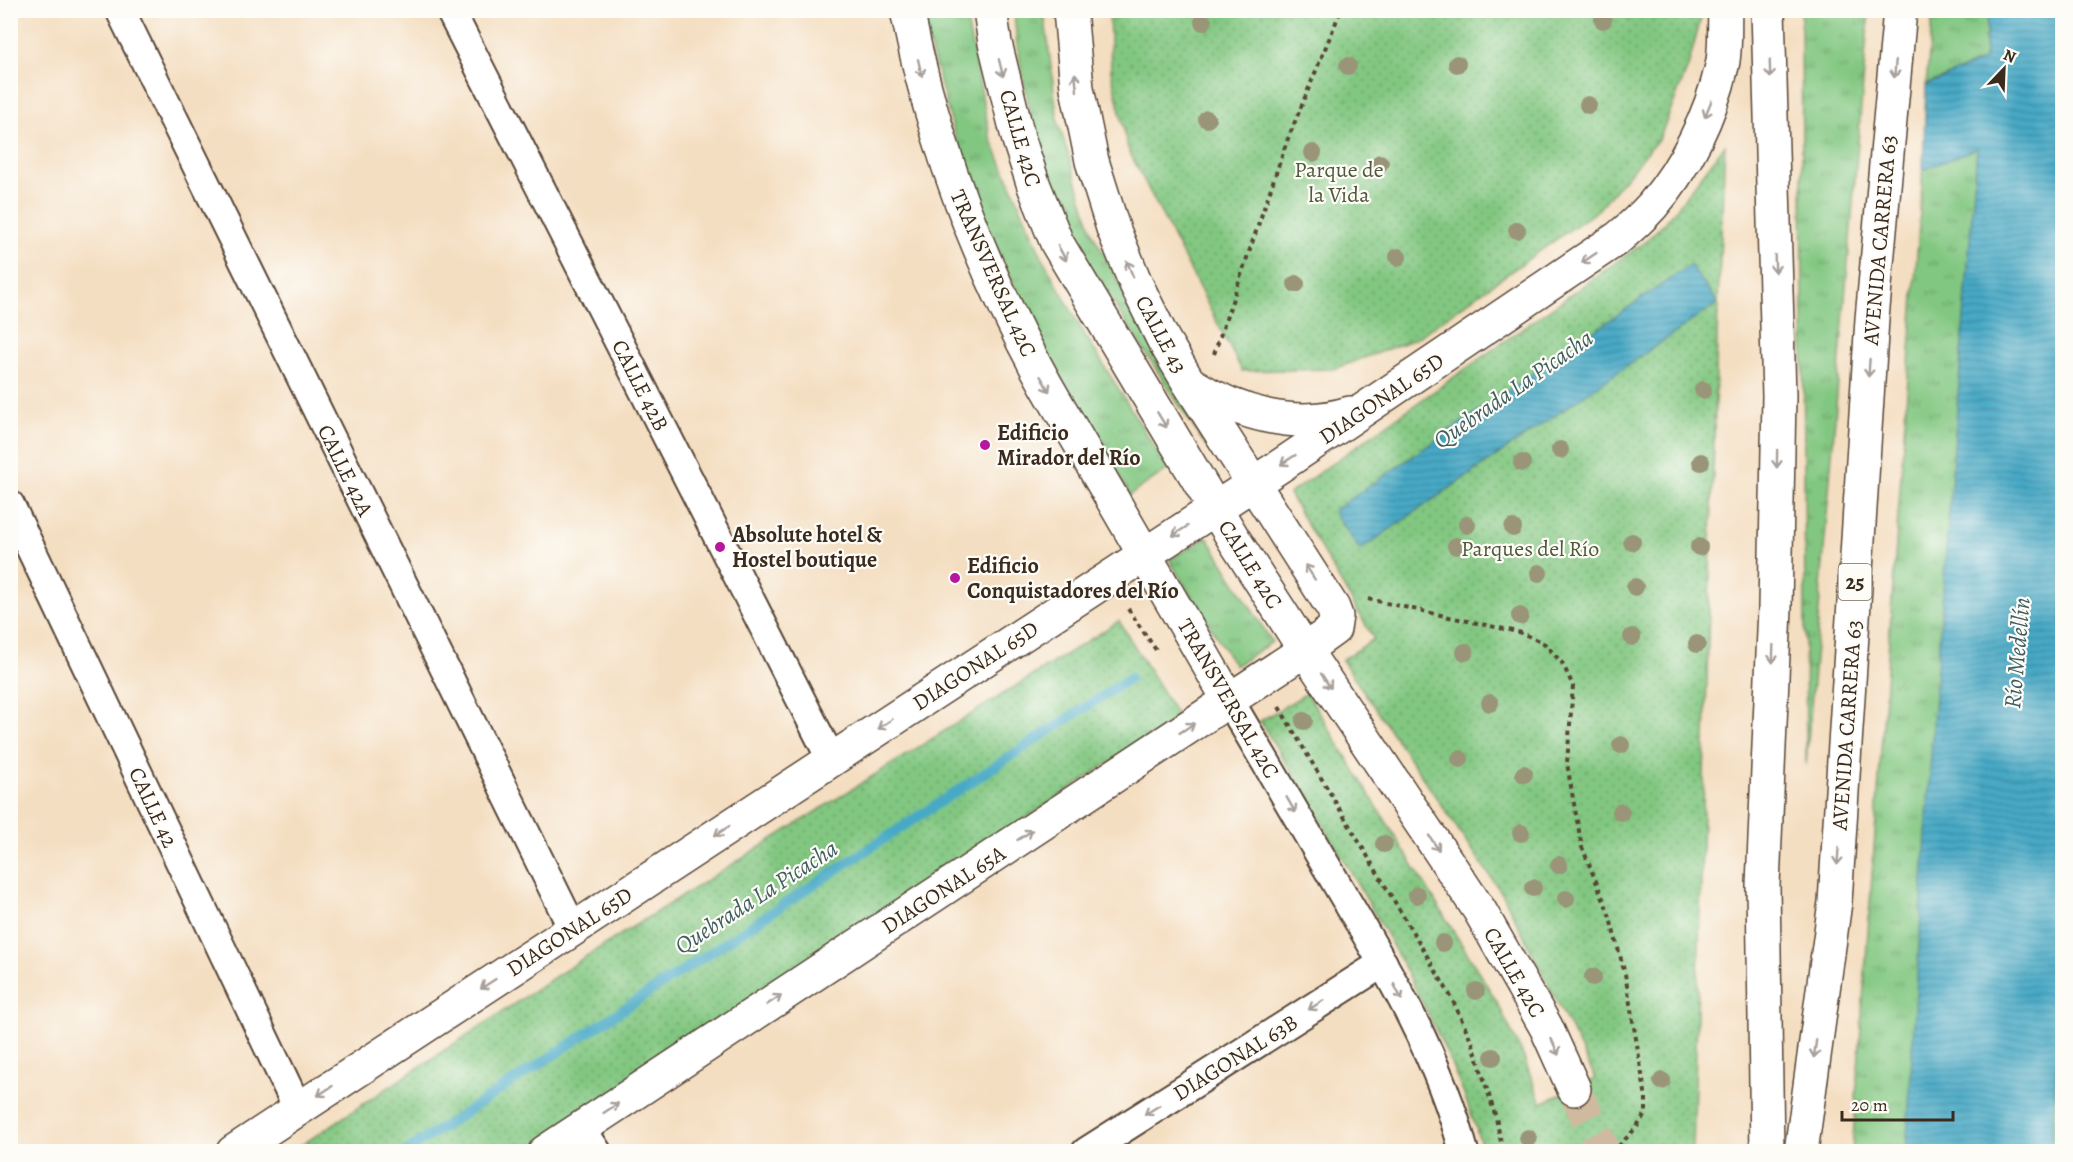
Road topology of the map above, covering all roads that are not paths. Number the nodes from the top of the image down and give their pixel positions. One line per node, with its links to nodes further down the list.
1 (120, 10): 19 (street, CALLE 42A)
2 (450, 10): 18 (street, CALLE 42B)
3 (907, 10): 14 (main road, TRANSVERSAL 42C, one-way to 14)
4 (990, 10): 13 (main road, CALLE 42C, one-way to 13)
5 (1070, 10): 9 (main road, CALLE 43, one-way to 5)
6 (1725, 10): 10 (main road, DIAGONAL 65D, one-way to 10)
7 (1768, 10): 28 (main road, one-way to 28)
8 (1900, 10): 29 (main road, AVENIDA CARRERA 63 / 25, one-way to 29)
9 (1189, 383): 10 (main road); 11 (main road, CALLE 43)
10 (1366, 408): 11 (main road, DIAGONAL 65D, one-way to 11)
11 (1252, 483): 13 (main road, DIAGONAL 65D); 15 (main road, CALLE 43, one-way to 11)
12 (10, 505): 22 (street, CALLE 42)
13 (1215, 508): 14 (main road, DIAGONAL 65D, one-way to 14); 16 (main road, CALLE 42C)
14 (1144, 554): 17 (main road, TRANSVERSAL 42C); 18 (main road, DIAGONAL 65D, one-way to 18)
15 (1336, 623): 16 (main road, DIAGONAL 65A)
16 (1305, 650): 17 (main road, DIAGONAL 65A); 21 (main road, CALLE 42C, one-way to 21)
17 (1229, 700): 20 (street, TRANSVERSAL 42C, one-way to 20); 23 (main road, DIAGONAL 65A, one-way to 17)
18 (831, 759): 19 (main road, DIAGONAL 65D, one-way to 19)
19 (573, 929): 22 (main road, DIAGONAL 65D, one-way to 22)
20 (1383, 963): 26 (street, DIAGONAL 63B, one-way to 26); 27 (street, TRANSVERSAL 42C, one-way to 27)
21 (1574, 1089)
22 (298, 1109): 24 (main road, DIAGONAL 65D)
23 (589, 1140): 25 (main road, DIAGONAL 65A)
24 (233, 1152)
25 (545, 1152)
26 (1086, 1152)
27 (1464, 1152)
28 (1767, 1152)
29 (1801, 1152)

